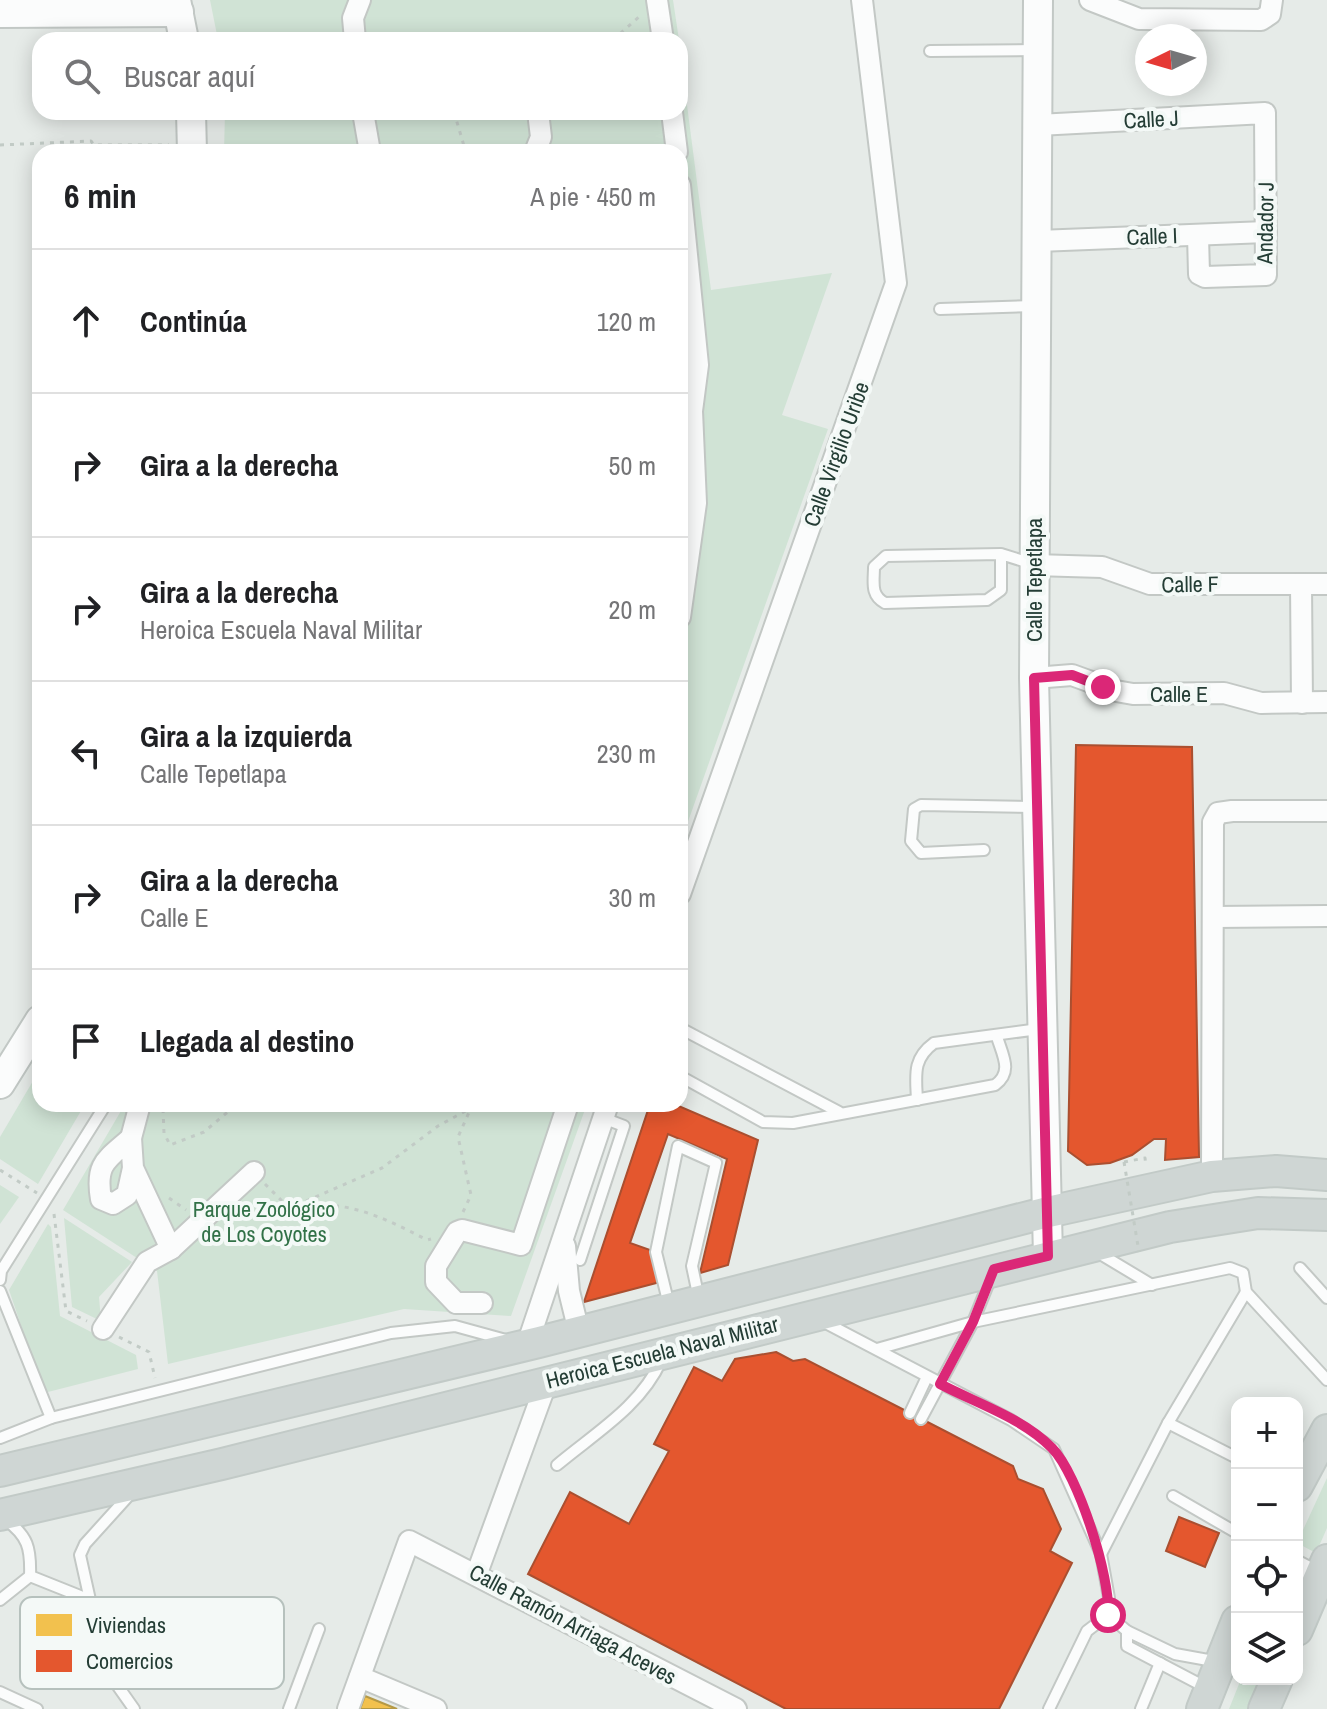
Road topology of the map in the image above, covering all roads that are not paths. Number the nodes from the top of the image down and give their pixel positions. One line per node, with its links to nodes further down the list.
1 (360, 0): 11 (street)
2 (862, 0): 42 (street, Calle Virgilio Uribe)
3 (1038, 0): 13 (street, Calle Tepetlapa)
4 (1090, 0): 8 (street)
5 (653, 4): 12 (street)
6 (178, 6): 9 (street); 10 (street)
7 (1271, 7): 8 (street)
8 (1226, 10)
9 (0, 13)
10 (183, 32)
11 (354, 32)
12 (661, 32)
13 (1038, 50): 14 (lane); 20 (street, Calle Tepetlapa)
14 (930, 51)
15 (1265, 113): 20 (street, Calle J); 25 (street, Andador J)
16 (191, 120): 21 (street)
17 (364, 120): 22 (street)
18 (539, 120): 23 (street)
19 (673, 120): 24 (street)
20 (1038, 125): 27 (street, Calle Tepetlapa)
21 (192, 144)
22 (369, 144)
23 (538, 144)
24 (676, 144)
25 (1266, 232): 26 (street, Calle I); 26 (street, Andador J)
26 (1198, 235): 27 (street, Calle I)
27 (1038, 241): 29 (street, Calle Tepetlapa)
28 (688, 265): 32 (street)
29 (1037, 306): 30 (lane); 33 (street, Calle Tepetlapa)
30 (940, 309)
31 (1001, 554): 31 (lane); 33 (lane)
32 (688, 560)
33 (1034, 565): 34 (street, Calle F); 36 (street, Calle Tepetlapa)
34 (1301, 584): 35 (street, Calle F); 38 (street)
35 (1327, 584)
36 (1034, 678): 38 (street, Calle E); 39 (street, Calle Tepetlapa)
37 (1327, 702): 38 (street, Calle E)
38 (1302, 703)
39 (1038, 807): 41 (lane); 45 (street, Calle Tepetlapa)
40 (1327, 811): 44 (street)
41 (984, 850)
42 (688, 871)
43 (1327, 916): 44 (street)
44 (1214, 917): 62 (street)
45 (1042, 1028): 48 (lane); 63 (street, Calle Tepetlapa)
46 (688, 1032): 57 (lane)
47 (32, 1033): 50 (street)
48 (997, 1037): 51 (lane); 51 (lane)
49 (688, 1080): 57 (lane)
50 (0, 1084)
51 (917, 1100): 57 (lane)
52 (101, 1112): 72 (lane)
53 (138, 1112): 58 (street)
54 (565, 1112): 77 (street)
55 (606, 1112): 65 (street)
56 (607, 1112): 69 (lane)
57 (839, 1112)
58 (131, 1138): 59 (street); 59 (street)
59 (133, 1168): 67 (street)
60 (254, 1172): 67 (street)
61 (1327, 1175): 62 (main road, Heroica Escuela Naval Militar)
62 (1212, 1176): 63 (main road, Heroica Escuela Naval Militar)
63 (1048, 1212): 68 (street, Calle Tepetlapa); 78 (main road, Heroica Escuela Naval Militar)
64 (1327, 1215): 66 (main road, Heroica Escuela Naval Militar)
65 (565, 1234): 82 (street); 83 (street)
66 (1089, 1247): 68 (main road, Heroica Escuela Naval Militar); 73 (lane)
67 (171, 1249): 81 (street)
68 (1048, 1256): 71 (main road, Heroica Escuela Naval Militar)
69 (580, 1260)
70 (1300, 1268): 76 (lane)
71 (994, 1269): 79 (main road, Heroica Escuela Naval Militar); 80 (lane)
72 (0, 1280)
73 (1152, 1285): 75 (lane); 80 (lane)
74 (0, 1291): 91 (lane)
75 (1246, 1292): 87 (lane); 94 (lane)
76 (1327, 1298)
77 (482, 1303)
78 (685, 1305): 78 (lane); 82 (main road, Heroica Escuela Naval Militar)
79 (809, 1315): 84 (lane); 85 (main road, Heroica Escuela Naval Militar)
80 (973, 1322): 84 (lane); 89 (lane)
81 (103, 1329)
82 (579, 1332): 83 (main road, Heroica Escuela Naval Militar)
83 (527, 1345): 91 (lane); 93 (main road, Heroica Escuela Naval Militar)
84 (877, 1349): 86 (lane)
85 (666, 1351): 88 (main road, Heroica Escuela Naval Militar); 99 (lane)
86 (927, 1377): 89 (lane); 90 (lane)
87 (1327, 1380)
88 (547, 1381): 98 (main road, Heroica Escuela Naval Militar); 108 (street)
89 (940, 1384): 92 (lane); 106 (lane)
90 (910, 1413)
91 (51, 1418): 96 (lane)
92 (921, 1419)
93 (211, 1422): 98 (main road); 100 (main road, Heroica Escuela Naval Militar)
94 (1168, 1423): 97 (lane); 106 (lane)
95 (1327, 1430): 101 (main road)
96 (0, 1438)
97 (1231, 1455)
98 (222, 1464): 102 (main road, Heroica Escuela Naval Militar)
99 (557, 1465)
100 (0, 1471)
101 (1303, 1475)
102 (141, 1482): 104 (main road, Heroica Escuela Naval Militar); 111 (lane)
103 (1173, 1496): 105 (lane)
104 (0, 1515): 109 (lane)
105 (1231, 1530)
106 (1101, 1554): 114 (lane)
107 (1318, 1571): 113 (main road)
108 (477, 1573): 119 (street, Calle Ramón Arriaga Aceves); 129 (street, Calle Ramón Arriaga Aceves)
109 (30, 1576): 110 (lane); 112 (lane)
110 (82, 1597)
111 (89, 1597)
112 (0, 1600)
113 (1307, 1614)
114 (1108, 1615): 116 (lane); 130 (lane)
115 (319, 1629): 126 (lane)
116 (1127, 1631): 118 (lane); 121 (lane)
117 (1231, 1636): 121 (main road)
118 (1160, 1663): 121 (lane); 131 (lane)
119 (360, 1677): 127 (street); 128 (street)
120 (1274, 1685): 132 (main road)
121 (1211, 1687)
122 (120, 1689): 125 (lane)
123 (0, 1692): 124 (lane)
124 (37, 1709)
125 (134, 1709)
126 (289, 1709)
127 (348, 1709)
128 (436, 1709)
129 (736, 1709)
130 (1049, 1709)
131 (1141, 1709)
132 (1264, 1709)

